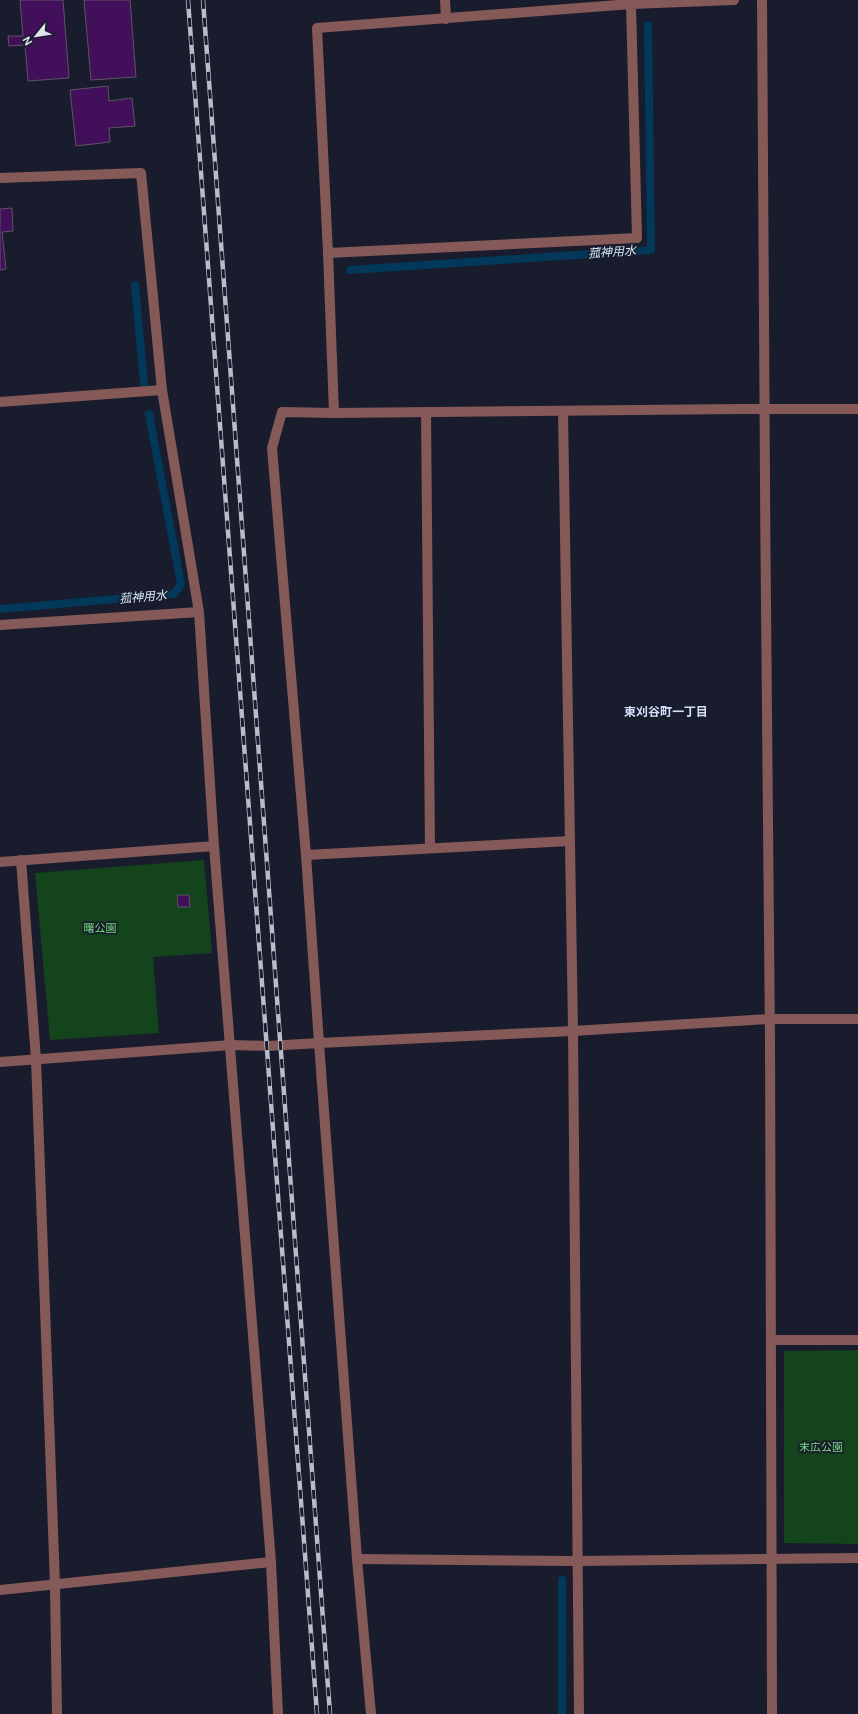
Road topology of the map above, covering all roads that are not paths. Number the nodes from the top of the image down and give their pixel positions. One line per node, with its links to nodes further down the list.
1 (445, 0): 5 (street)
2 (734, 0): 4 (street)
3 (762, 0): 10 (street)
4 (631, 4): 5 (street); 7 (street)
5 (446, 19): 7 (street)
6 (0, 178): 8 (street)
7 (328, 253): 14 (street)
8 (162, 390): 9 (street); 15 (street)
9 (0, 402)
10 (764, 409): 11 (street); 12 (street); 23 (street)
11 (858, 410)
12 (563, 411): 13 (street); 17 (street)
13 (426, 412): 14 (street); 19 (street)
14 (334, 413): 20 (street)
15 (199, 612): 16 (street); 18 (street)
16 (0, 625)
17 (570, 841): 19 (street); 25 (street)
18 (214, 846): 21 (street); 27 (street)
19 (430, 848): 20 (street)
20 (306, 855): 26 (street)
21 (21, 860): 22 (street); 28 (street)
22 (0, 862)
23 (770, 1019): 24 (street); 25 (street); 30 (street)
24 (858, 1019)
25 (573, 1031): 26 (street); 35 (street)
26 (319, 1043): 27 (street); 33 (street)
27 (231, 1045): 28 (street); 36 (street)
28 (36, 1059): 29 (street); 37 (street)
29 (0, 1062)
30 (772, 1340): 31 (street); 34 (street)
31 (858, 1340)
32 (858, 1558): 34 (street)
33 (357, 1559): 35 (street); 41 (street)
34 (770, 1559): 35 (street); 43 (street)
35 (576, 1561): 42 (street)
36 (271, 1562): 37 (street); 40 (street)
37 (55, 1585): 38 (street); 39 (street)
38 (0, 1590)
39 (57, 1714)
40 (278, 1714)
41 (371, 1714)
42 (579, 1714)
43 (772, 1714)

